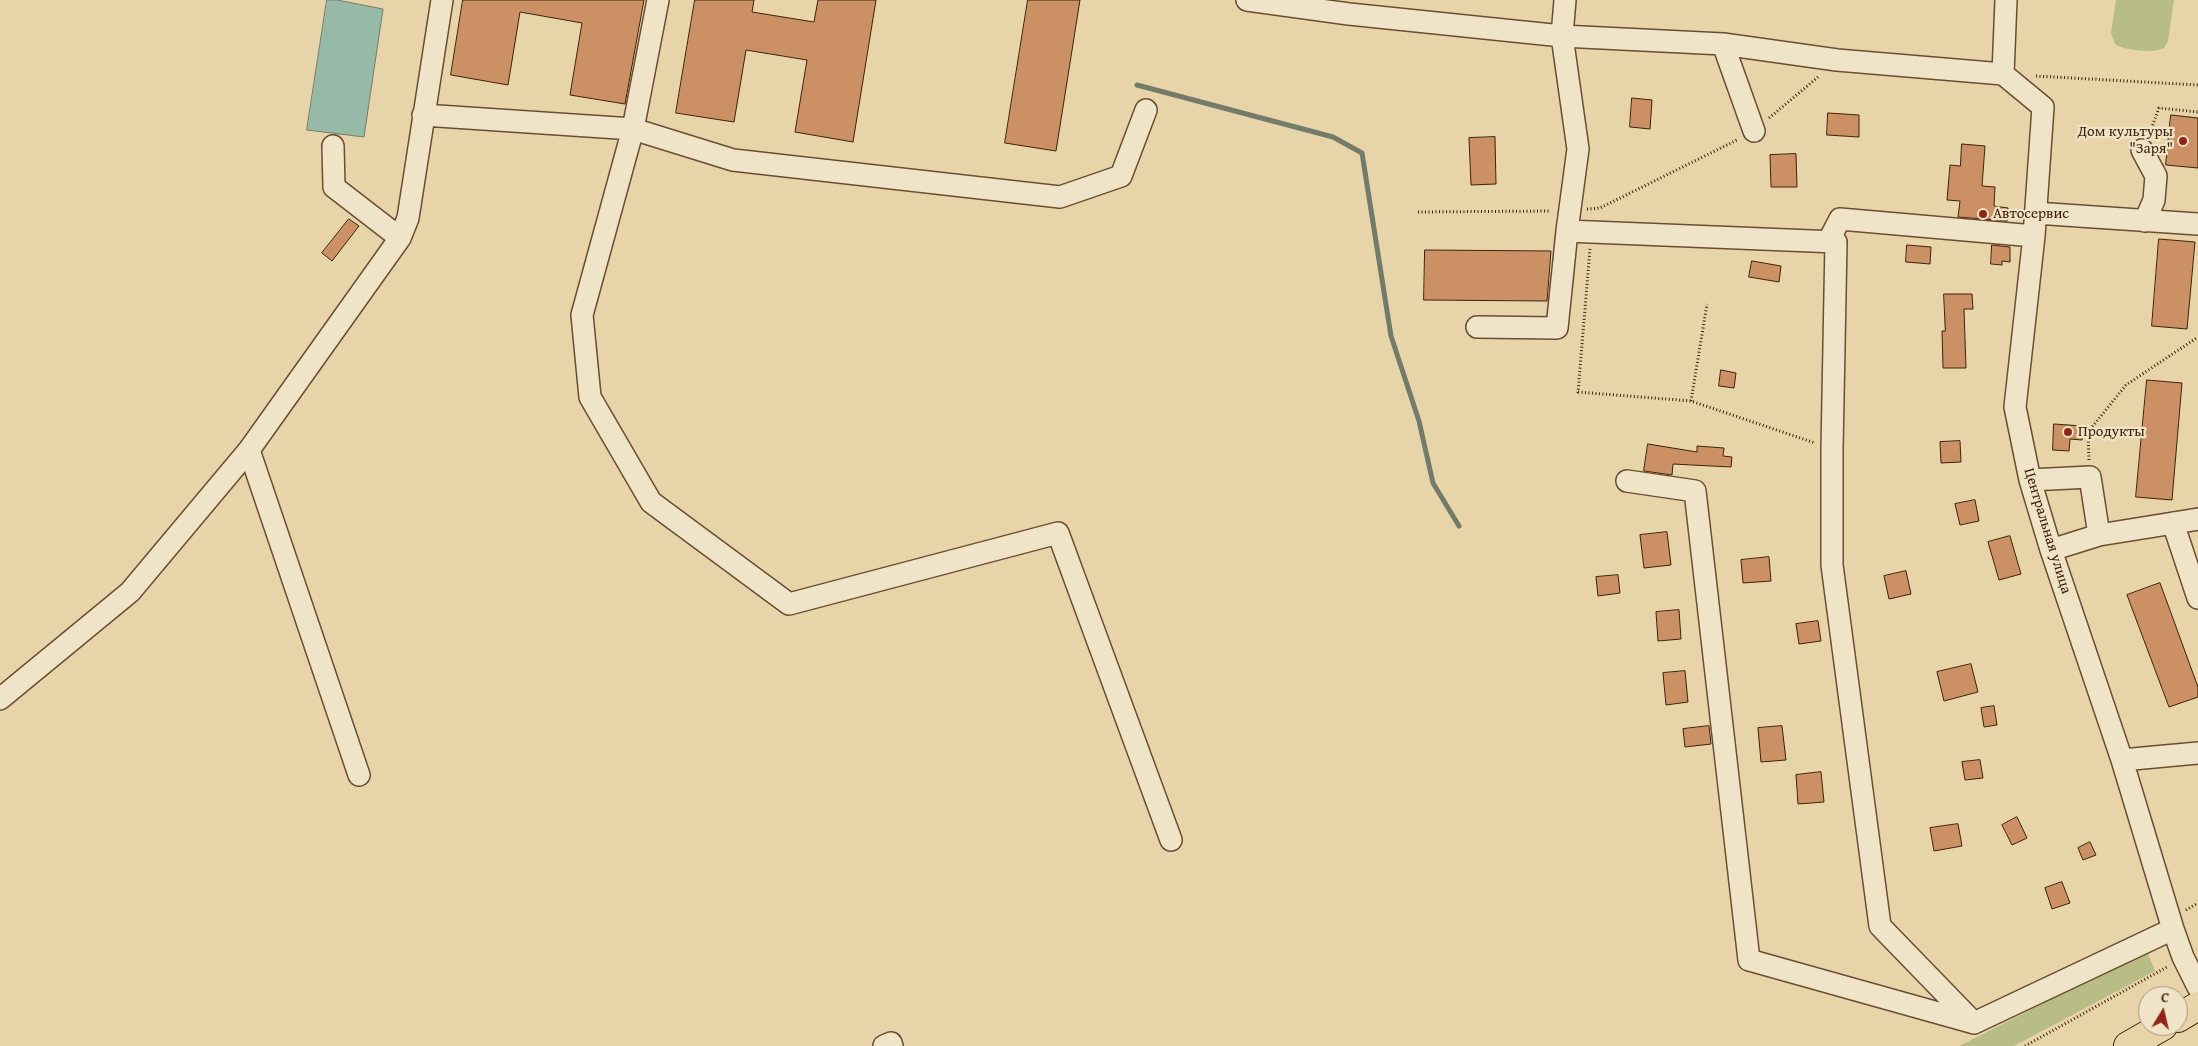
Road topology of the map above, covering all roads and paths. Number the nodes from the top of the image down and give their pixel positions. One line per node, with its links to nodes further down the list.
1 (442, 0): 13 (street)
2 (658, 0): 14 (street)
3 (1247, 0): 6 (street)
4 (1565, 0): 6 (street)
5 (2006, 0): 9 (street)
6 (1562, 36): 7 (street); 20 (street)
7 (1724, 44): 8 (street); 15 (street)
8 (1837, 60): 9 (street); 15 (path)
9 (2003, 74): 10 (path); 19 (street, Центральная улица)
10 (2198, 84)
11 (1146, 110): 14 (street)
12 (2198, 112): 17 (path)
13 (423, 115): 14 (street); 25 (street)
14 (633, 129): 45 (street)
15 (1754, 131): 20 (path)
16 (333, 146): 25 (street)
17 (2142, 150): 21 (street)
18 (1418, 212): 20 (path)
19 (2035, 213): 21 (street); 24 (street, Центральная улица)
20 (1569, 221): 23 (street); 28 (street)
21 (2145, 221): 22 (street)
22 (2198, 224)
23 (1592, 232): 26 (street); 30 (path)
24 (2034, 236): 26 (street); 34 (street, Центральная улица)
25 (400, 238): 32 (street)
26 (1828, 242): 31 (street)
27 (1707, 304): 30 (path)
28 (1477, 327)
29 (2198, 337): 33 (path)
30 (1691, 401): 31 (path)
31 (1832, 449): 51 (street)
32 (249, 450): 41 (street); 44 (street)
33 (2090, 477): 34 (street); 38 (street)
34 (2030, 480): 39 (street, Центральная улица)
35 (1627, 481): 51 (street)
36 (2198, 519): 37 (street)
37 (2173, 523): 38 (street); 40 (street)
38 (2099, 535): 39 (street)
39 (2052, 550): 43 (street, Центральная улица)
40 (2198, 598)
41 (0, 699)
42 (2198, 753): 43 (street)
43 (2122, 760): 48 (street, Центральная улица)
44 (359, 775)
45 (1171, 840)
46 (2198, 903): 47 (path)
47 (2185, 911)
48 (2173, 929): 49 (street, Центральная улица); 51 (street)
49 (2183, 957): 50 (street, Центральная улица); 55 (path)
50 (2198, 987)
51 (1974, 1023)
52 (2146, 1036): 56 (main road)
53 (884, 1046): 54 (street)
54 (892, 1046)
55 (2026, 1046)
56 (2128, 1046)

